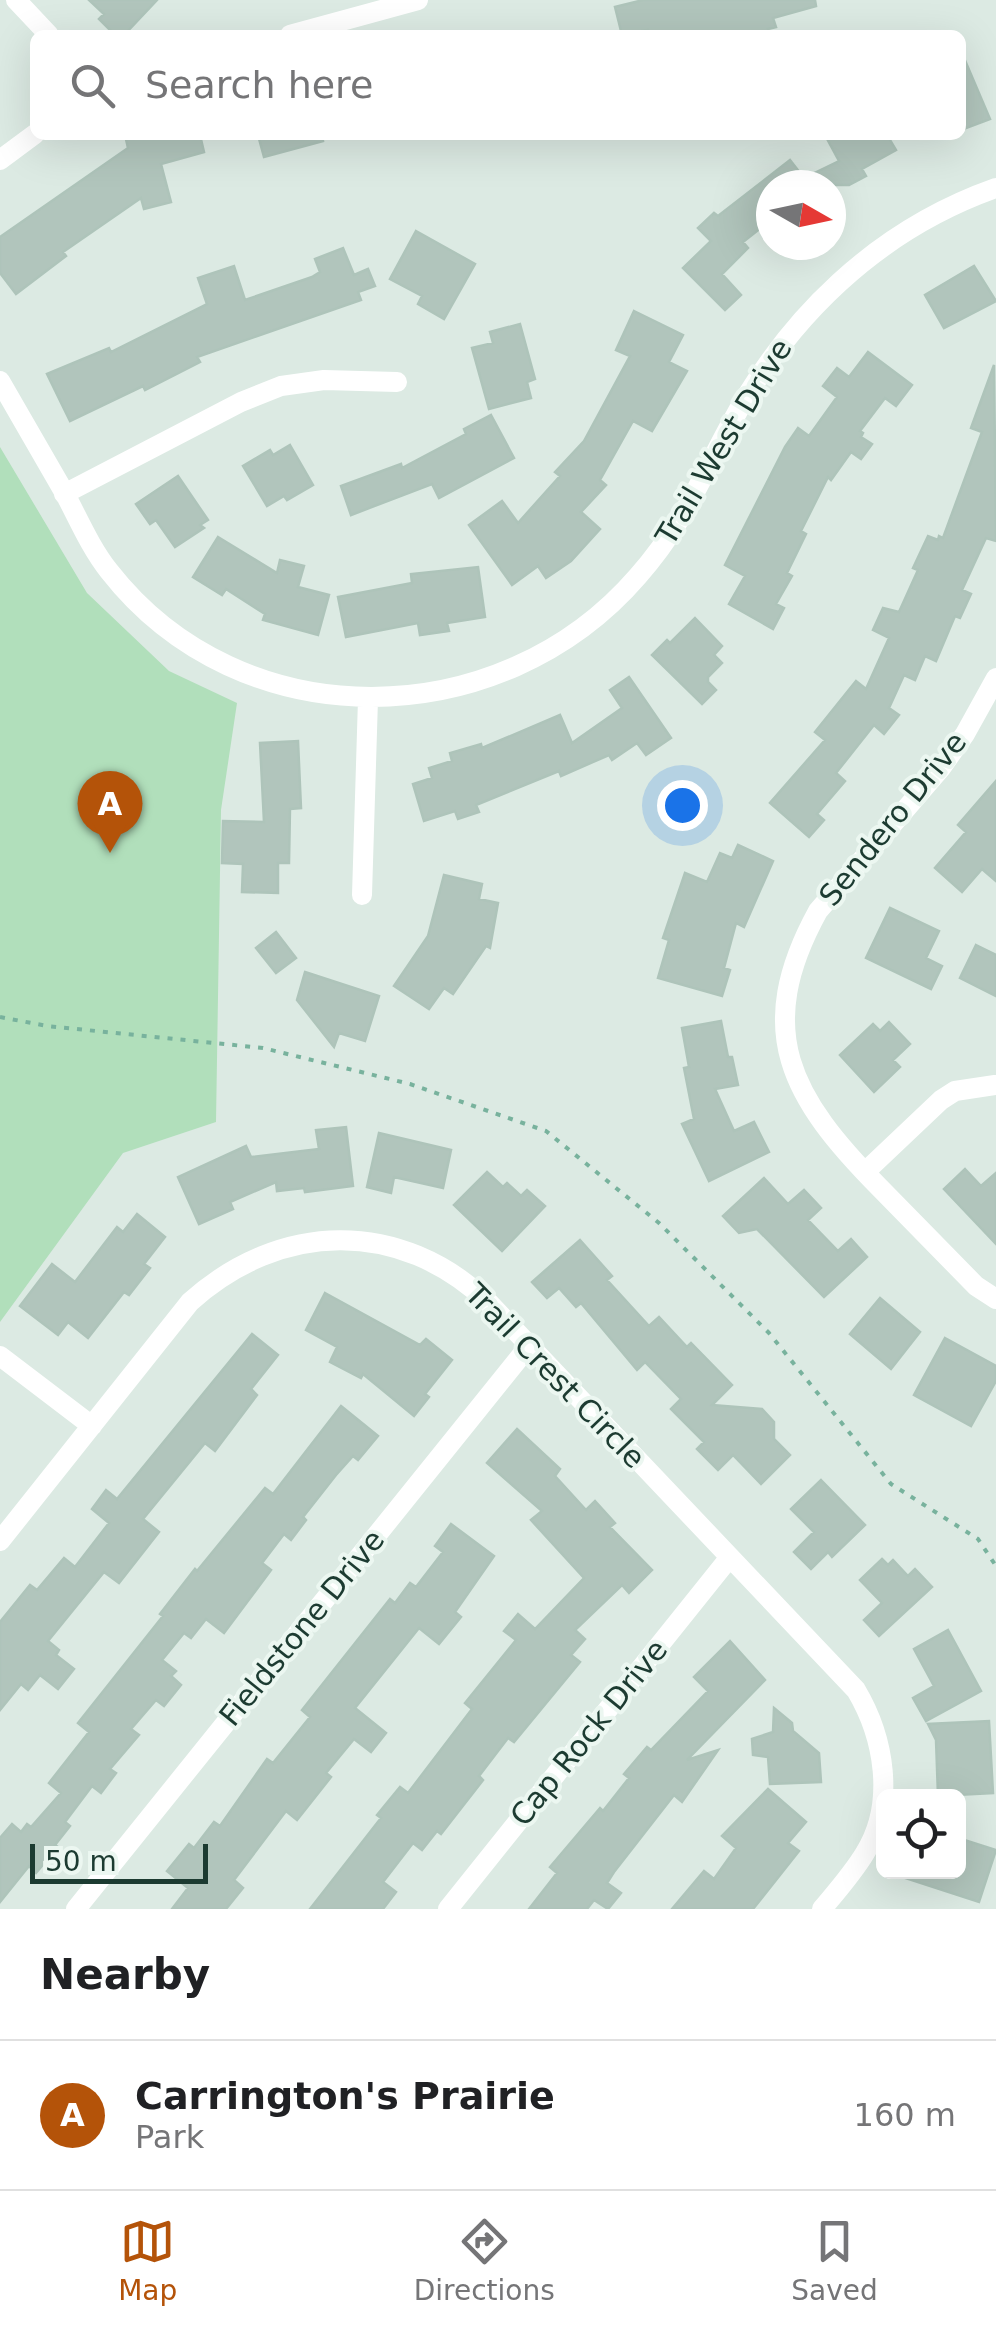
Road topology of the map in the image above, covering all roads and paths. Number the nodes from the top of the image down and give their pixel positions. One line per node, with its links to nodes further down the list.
1 (16, 0): 3 (street)
2 (405, 2): 4 (street)
3 (44, 30)
4 (307, 30)
5 (30, 138): 6 (street)
6 (0, 160)
7 (996, 188): 12 (street, Trail West Drive)
8 (0, 381): 10 (street, Trail West Drive)
9 (397, 382): 10 (street)
10 (64, 494): 12 (street, Trail West Drive)
11 (996, 678): 16 (street, Sendero Drive)
12 (368, 699): 13 (street)
13 (362, 895)
14 (0, 1016): 23 (path)
15 (994, 1085): 16 (street)
16 (865, 1172): 17 (street, Sendero Drive)
17 (996, 1300)
18 (528, 1347): 20 (street, Trail Crest Circle); 22 (street, Trail Crest Circle); 24 (street, Fieldstone Drive)
19 (0, 1356): 20 (street)
20 (92, 1426): 21 (street, Trail Crest Circle)
21 (0, 1541)
22 (730, 1557): 25 (street, Cap Rock Drive); 26 (street, Trail Crest Circle)
23 (996, 1566)
24 (76, 1909)
25 (448, 1909)
26 (822, 1909)

